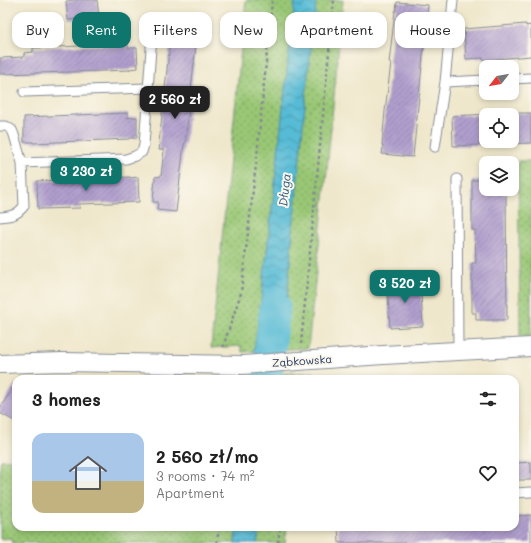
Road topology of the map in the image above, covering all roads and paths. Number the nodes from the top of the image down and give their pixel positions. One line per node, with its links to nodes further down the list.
1 (272, 0): 20 (path)
2 (334, 0): 18 (path)
3 (453, 0): 8 (lane)
4 (151, 48): 9 (lane)
5 (531, 78): 6 (lane)
6 (519, 79)
7 (479, 80): 8 (lane)
8 (445, 82): 12 (lane)
9 (148, 88): 10 (lane); 13 (lane)
10 (24, 92)
11 (0, 126): 13 (lane)
12 (435, 147)
13 (22, 163): 15 (lane)
14 (457, 180): 17 (lane)
15 (0, 217)
16 (531, 346): 17 (street, Ząbkowska)
17 (458, 351): 18 (street, Ząbkowska)
18 (300, 361): 20 (street, Ząbkowska)
19 (0, 364): 20 (street, Ząbkowska)
20 (219, 365)
21 (531, 492): 22 (lane)
22 (519, 493)
23 (218, 531): 25 (path)
24 (280, 531): 26 (path)
25 (217, 543)
26 (278, 543)

